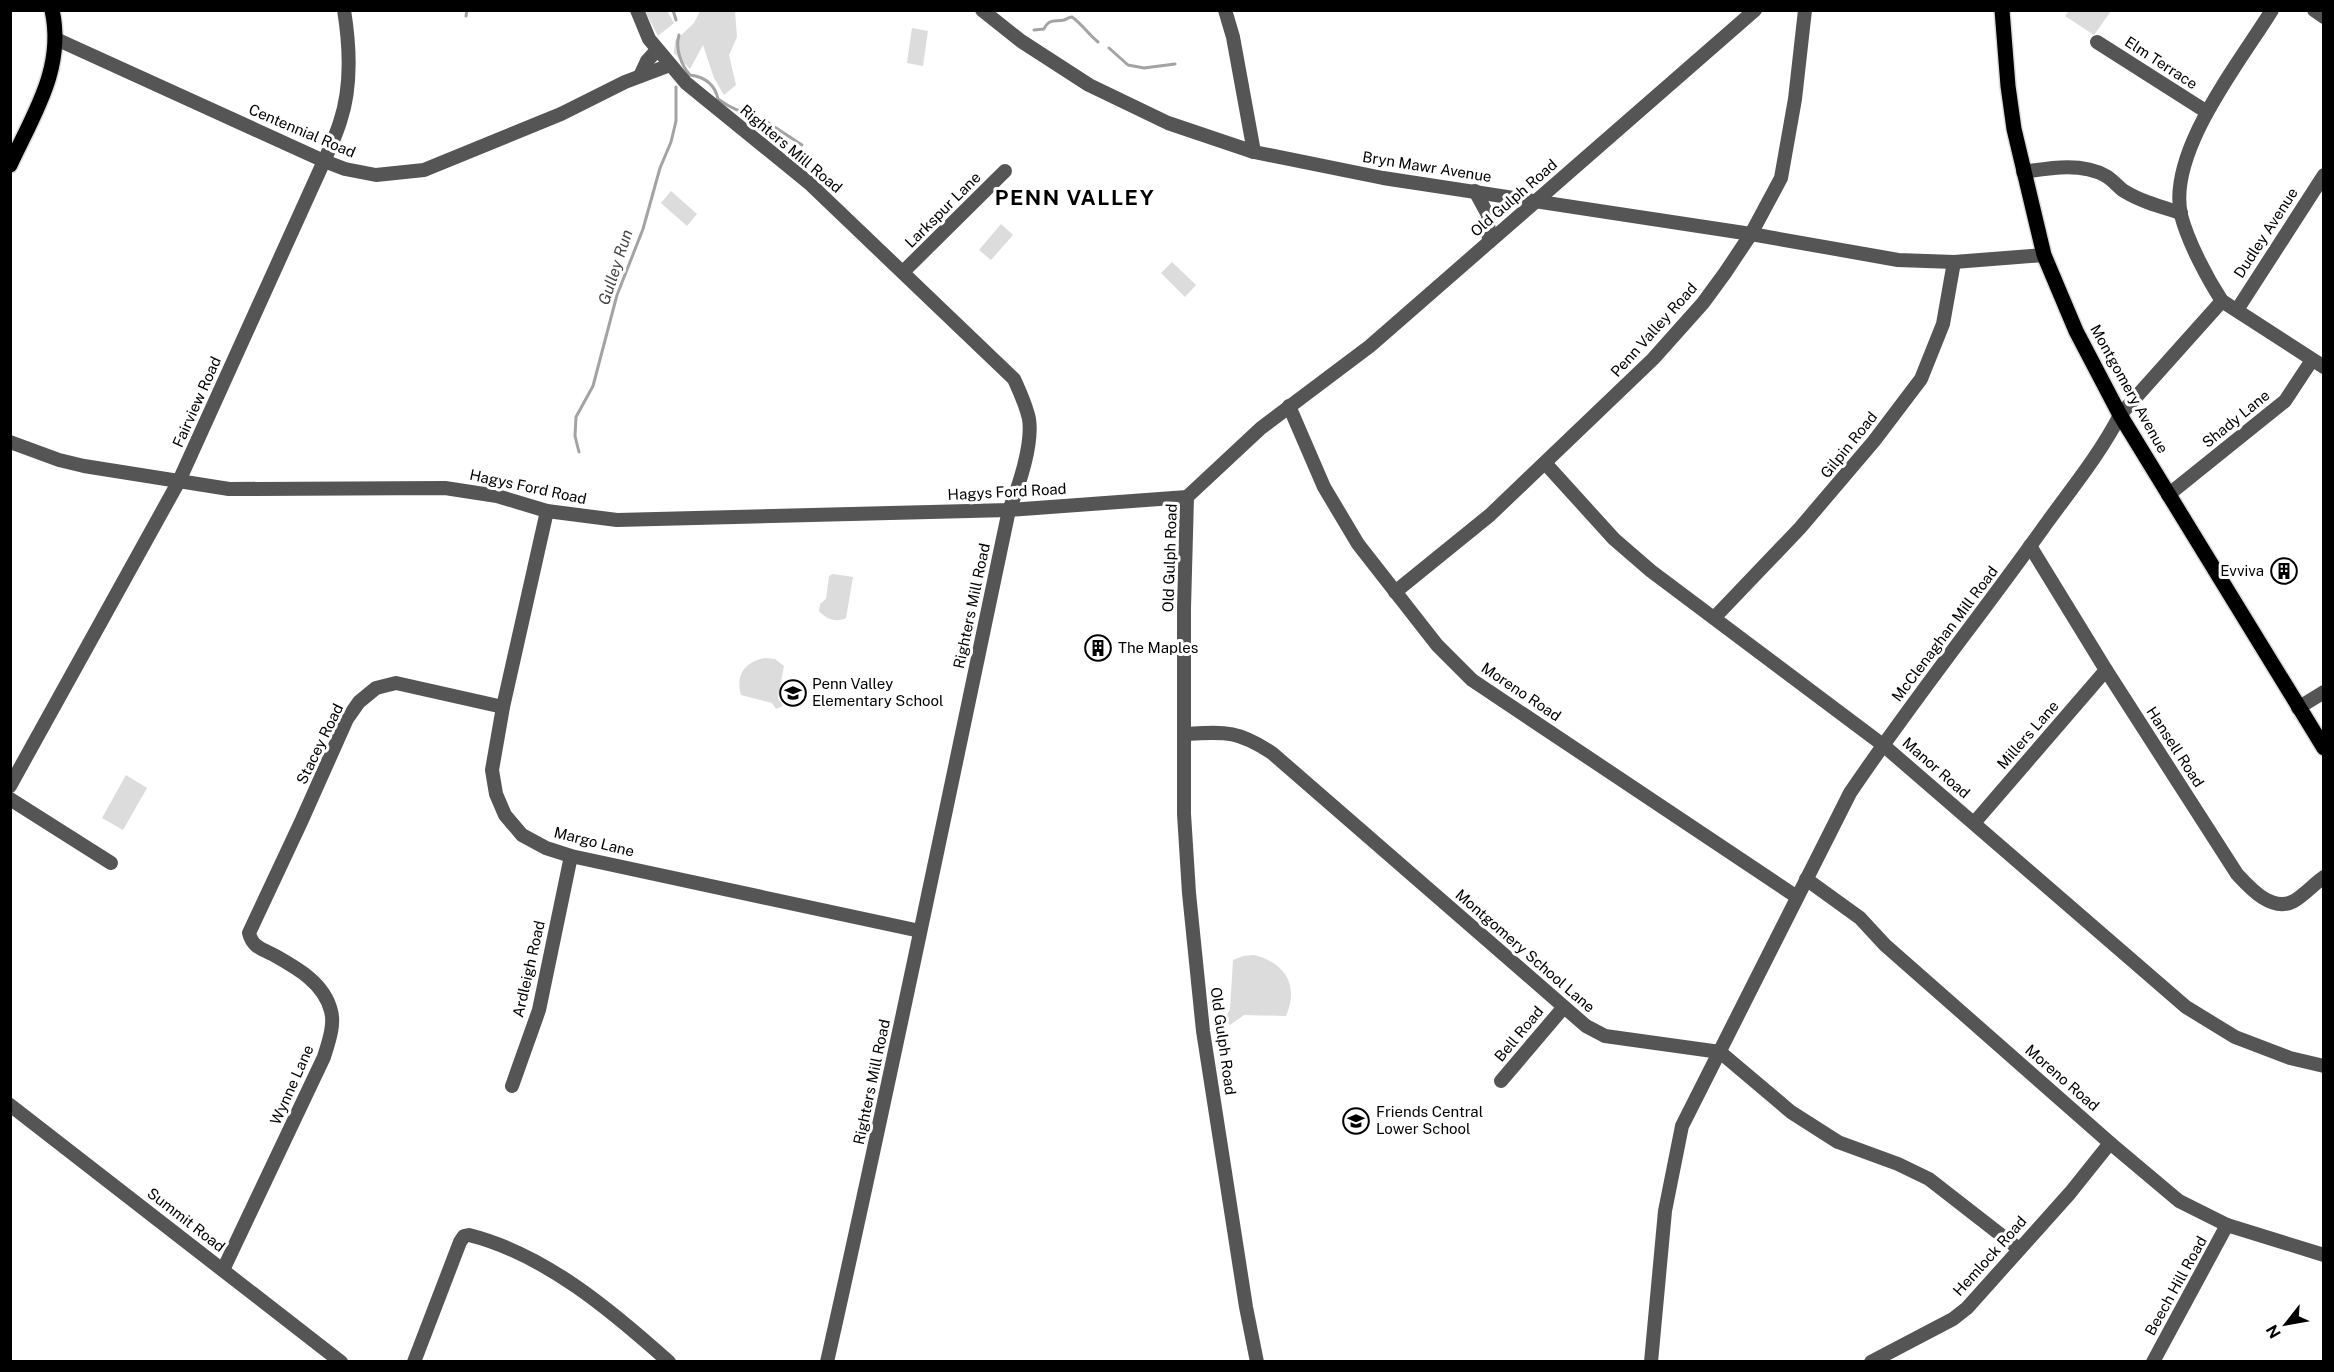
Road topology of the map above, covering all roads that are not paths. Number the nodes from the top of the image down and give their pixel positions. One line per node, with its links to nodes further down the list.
1 (52, 10): 12 (main road)
2 (344, 10): 19 (street, Fairview Road)
3 (637, 10): 14 (street, Righters Mill Road)
4 (982, 10): 18 (street, Bryn Mawr Avenue)
5 (1225, 10): 18 (street)
6 (1755, 10): 25 (street, Old Gulph Road)
7 (1804, 10): 27 (street, Penn Valley Road)
8 (2002, 10): 22 (main road, Montgomery Avenue)
9 (2272, 10): 17 (street)
10 (2314, 10): 11 (street)
11 (2324, 16)
12 (56, 39): 19 (street, Centennial Road); 20 (main road)
13 (2097, 42): 17 (street, Elm Terrace)
14 (657, 50): 15 (street, Righters Mill Road); 16 (street)
15 (670, 65): 16 (street, Centennial Road); 31 (street, Righters Mill Road)
16 (640, 76): 19 (street, Centennial Road)
17 (2207, 112): 26 (street)
18 (1254, 152): 24 (street, Bryn Mawr Avenue)
19 (324, 161): 39 (street, Fairview Road)
20 (10, 165)
21 (1005, 171): 31 (street, Larkspur Lane)
22 (2023, 172): 26 (street); 29 (main road, Montgomery Avenue)
23 (2324, 175): 33 (street, Dudley Avenue)
24 (1475, 190): 25 (street, Bryn Mawr Avenue); 28 (street)
25 (1536, 201): 27 (street, Bryn Mawr Avenue); 28 (street, Old Gulph Road)
26 (2181, 213): 32 (street)
27 (1751, 234): 30 (street, Bryn Mawr Avenue); 38 (street, Penn Valley Road)
28 (1489, 242): 35 (street, Old Gulph Road)
29 (2044, 255): 30 (street, Bryn Mawr Avenue); 36 (main road, Montgomery Avenue)
30 (1954, 262): 46 (street, Gilpin Road)
31 (903, 272): 42 (street, Righters Mill Road)
32 (2222, 302): 33 (street); 36 (street, McClenaghan Mill Road)
33 (2237, 310): 34 (street)
34 (2318, 363): 40 (street, Shady Lane)
35 (1289, 406): 41 (street, Old Gulph Road); 45 (street, Moreno Road)
36 (2120, 415): 40 (main road, Montgomery Avenue); 44 (street, McClenaghan Mill Road)
37 (10, 442): 39 (street, Hagys Ford Road)
38 (1545, 463): 45 (street, Penn Valley Road); 46 (street, Manor Road)
39 (179, 480): 43 (street, Hagys Ford Road); 54 (street, Fairview Road)
40 (2168, 495): 50 (main road, Montgomery Avenue)
41 (1187, 497): 42 (street, Hagys Ford Road); 51 (street, Old Gulph Road)
42 (1009, 510): 43 (street, Hagys Ford Road); 62 (street, Righters Mill Road)
43 (547, 511): 49 (street, Margo Lane)
44 (2030, 546): 47 (street, Hansell Road); 52 (street, McClenaghan Mill Road)
45 (1395, 592): 61 (street, Moreno Road)
46 (1714, 618): 52 (street, Manor Road)
47 (2106, 670): 56 (street, Millers Lane); 59 (street, Hansell Road)
48 (2324, 692): 50 (street)
49 (503, 707): 57 (street, Margo Lane); 63 (street, Stacey Road)
50 (2298, 708): 53 (main road, Montgomery Avenue)
51 (1184, 734): 64 (street, Montgomery School Lane); 79 (street, Old Gulph Road)
52 (1883, 745): 56 (street, Manor Road); 60 (street, McClenaghan Mill Road)
53 (2324, 748)
54 (10, 786)
55 (10, 800): 58 (street)
56 (1974, 823): 66 (street, Manor Road)
57 (571, 856): 62 (street, Margo Lane); 68 (street, Ardleigh Road)
58 (111, 863)
59 (2324, 877)
60 (1806, 879): 61 (street, McClenaghan Mill Road); 70 (street, Moreno Road)
61 (1797, 897): 65 (street)
62 (920, 931): 78 (street, Righters Mill Road)
63 (250, 939): 74 (street, Wynne Lane)
64 (1563, 1008): 65 (street, Montgomery School Lane); 67 (street, Bell Road)
65 (1720, 1052): 72 (street); 80 (street)
66 (2324, 1066)
67 (1501, 1082)
68 (512, 1086)
69 (10, 1105): 74 (street, Summit Road)
70 (2110, 1143): 71 (street, Moreno Road); 72 (street, Hemlock Road)
71 (2227, 1225): 73 (street, Moreno Road); 82 (street, Beech Hill Road)
72 (2019, 1249): 81 (street, Hemlock Road)
73 (2324, 1254)
74 (223, 1270): 75 (street, Summit Road)
75 (341, 1362)
76 (414, 1362): 77 (street)
77 (669, 1362)
78 (827, 1362)
79 (1257, 1362)
80 (1651, 1362)
81 (1871, 1362)
82 (2153, 1362)

